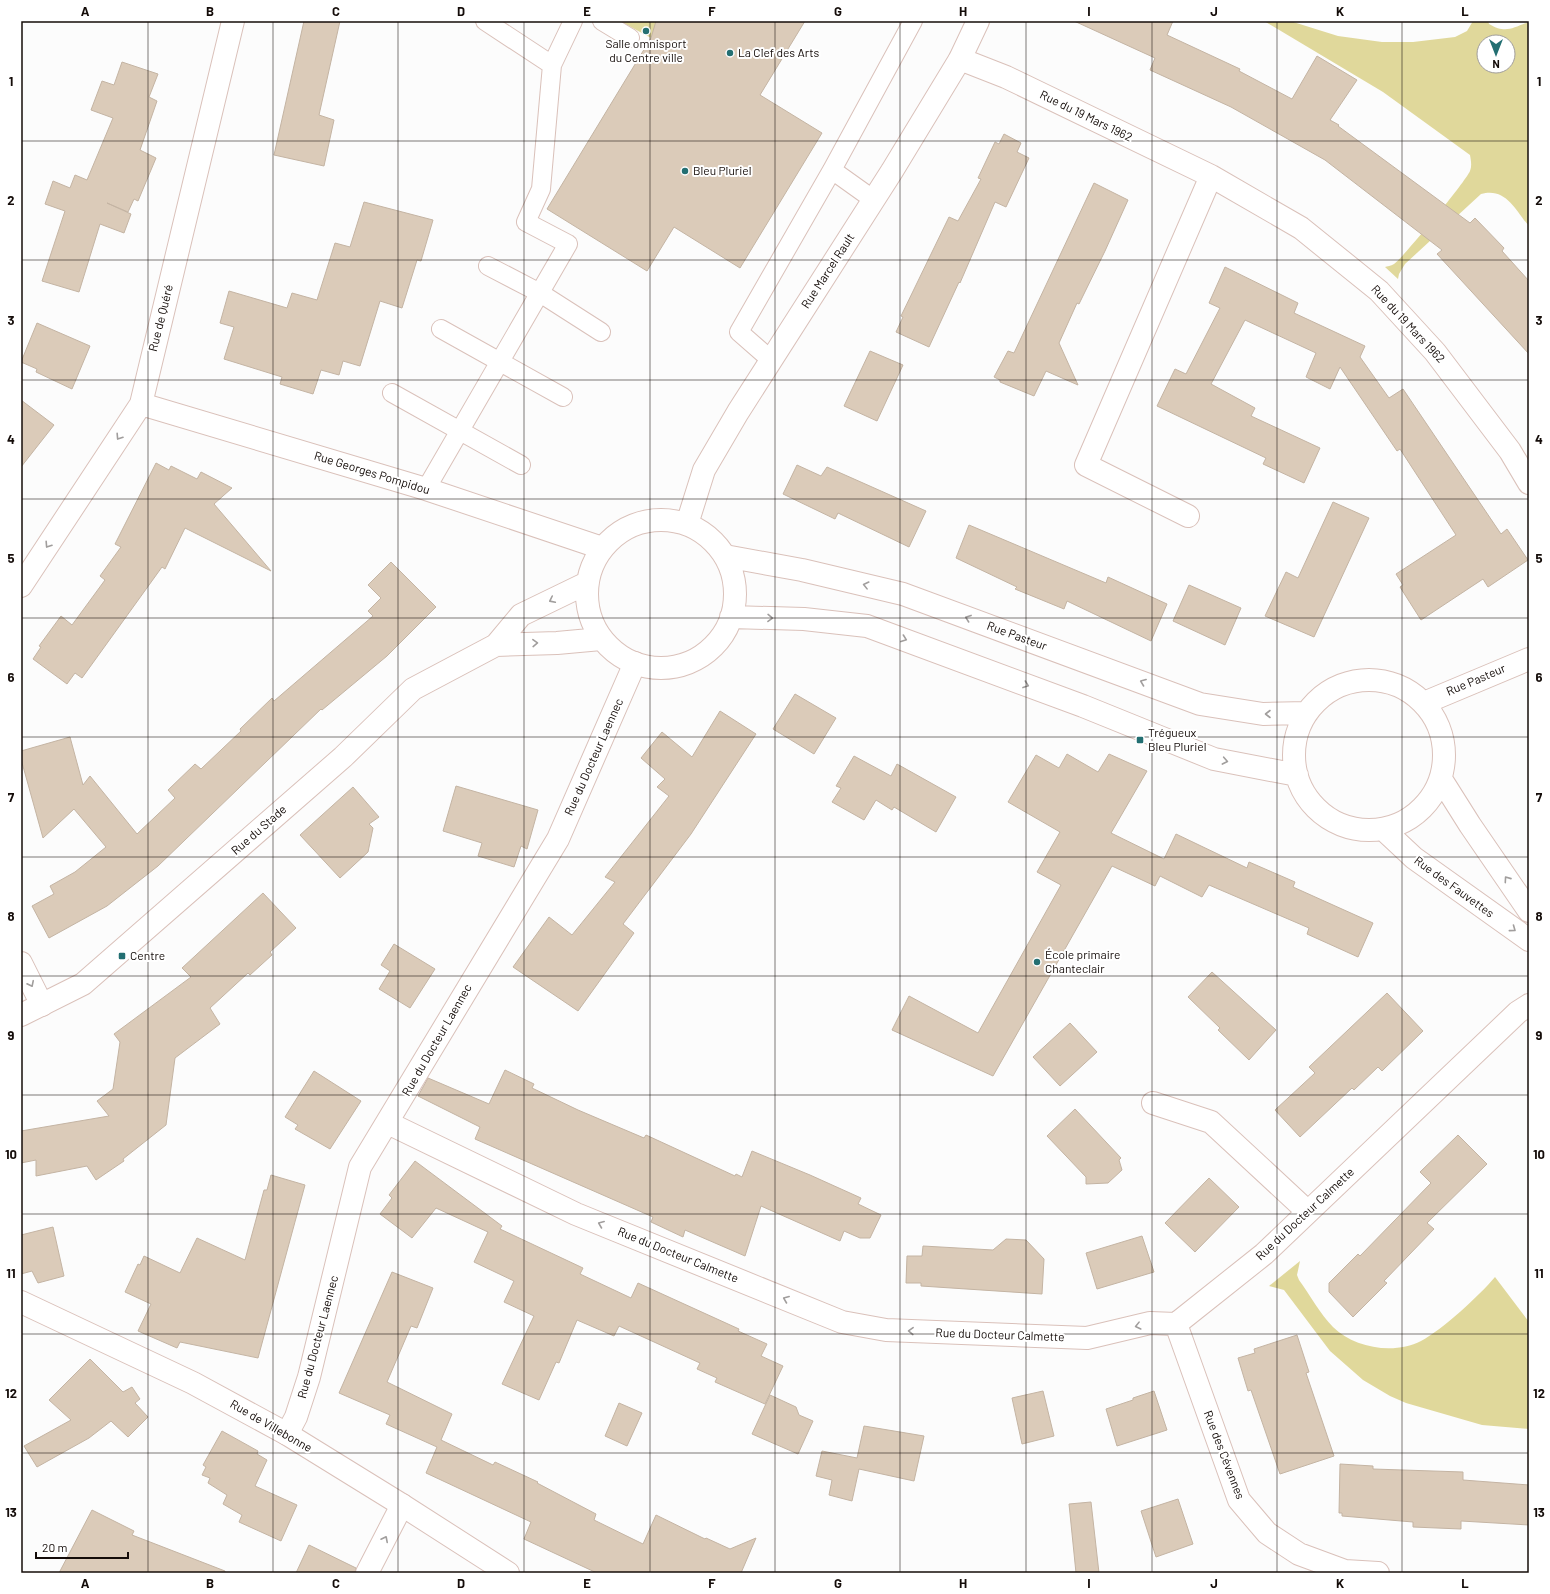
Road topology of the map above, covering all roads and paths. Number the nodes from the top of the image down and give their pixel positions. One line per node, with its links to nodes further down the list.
1 (233, 21): 21 (street, Rue de Quéré)
2 (485, 21): 9 (lane)
3 (573, 21): 9 (lane)
4 (602, 21): 7 (lane)
5 (913, 21): 10 (lane)
6 (978, 21): 8 (street, Rue Marcel Rault)
7 (630, 38)
8 (960, 59): 11 (street, Rue du 19 Mars 1962); 12 (street, Rue Marcel Rault)
9 (552, 65): 14 (lane)
10 (832, 170): 12 (lane); 17 (lane)
11 (1211, 176): 24 (street, Rue du 19 Mars 1962); 26 (street)
12 (874, 200): 17 (street, Rue Marcel Rault)
13 (488, 266): 14 (lane)
14 (540, 293): 16 (lane); 18 (lane)
15 (441, 329): 18 (lane)
16 (601, 332)
17 (771, 360): 27 (street, Rue Marcel Rault)
18 (500, 362): 20 (lane); 22 (lane)
19 (392, 393): 22 (lane)
20 (563, 397)
21 (141, 404): 25 (street, Rue Georges Pompidou); 31 (street, Rue de Quéré, one-way to 31)
22 (460, 430): 23 (lane); 25 (lane)
23 (521, 464)
24 (1529, 483)
25 (426, 489): 28 (street, Rue Georges Pompidou)
26 (1188, 516)
27 (687, 524): 28 (street); 29 (street)
28 (602, 548): 30 (street)
29 (725, 556): 32 (street); 38 (street, Rue Pasteur, one-way to 29)
30 (587, 583): 33 (street); 34 (street, one-way to 34)
31 (21, 586)
32 (732, 617): 36 (street); 39 (street, one-way to 39)
33 (601, 639): 34 (street, one-way to 33); 36 (street)
34 (496, 645): 45 (street, Rue du Stade)
35 (1529, 659): 37 (street, Rue Pasteur)
36 (635, 663): 49 (street, Rue du Docteur Laennec)
37 (1424, 703): 38 (street); 40 (street)
38 (1307, 713): 39 (street)
39 (1297, 775): 41 (street)
40 (1441, 779): 41 (street); 42 (street, one-way to 40)
41 (1383, 829): 43 (street, Rue des Fauvettes, one-way to 43)
42 (1529, 911)
43 (1529, 940)
44 (21, 963): 45 (street, one-way to 45)
45 (42, 1005): 47 (street, Rue du Stade)
46 (1529, 1005): 50 (street, Rue du Docteur Calmette)
47 (21, 1015)
48 (1153, 1103): 50 (street)
49 (388, 1123): 52 (street, Rue du Docteur Calmette, one-way to 49); 53 (street, Rue du Docteur Laennec)
50 (1308, 1212): 52 (street, Rue du Docteur Calmette)
51 (21, 1302): 53 (street, Rue de Villebonne)
52 (1176, 1324): 57 (street, Rue des Cévennes)
53 (287, 1434): 54 (street, Rue de Villebonne)
54 (402, 1505): 55 (street, one-way to 54); 56 (street, Rue de Villebonne)
55 (367, 1573)
56 (508, 1573)
57 (1378, 1573)

